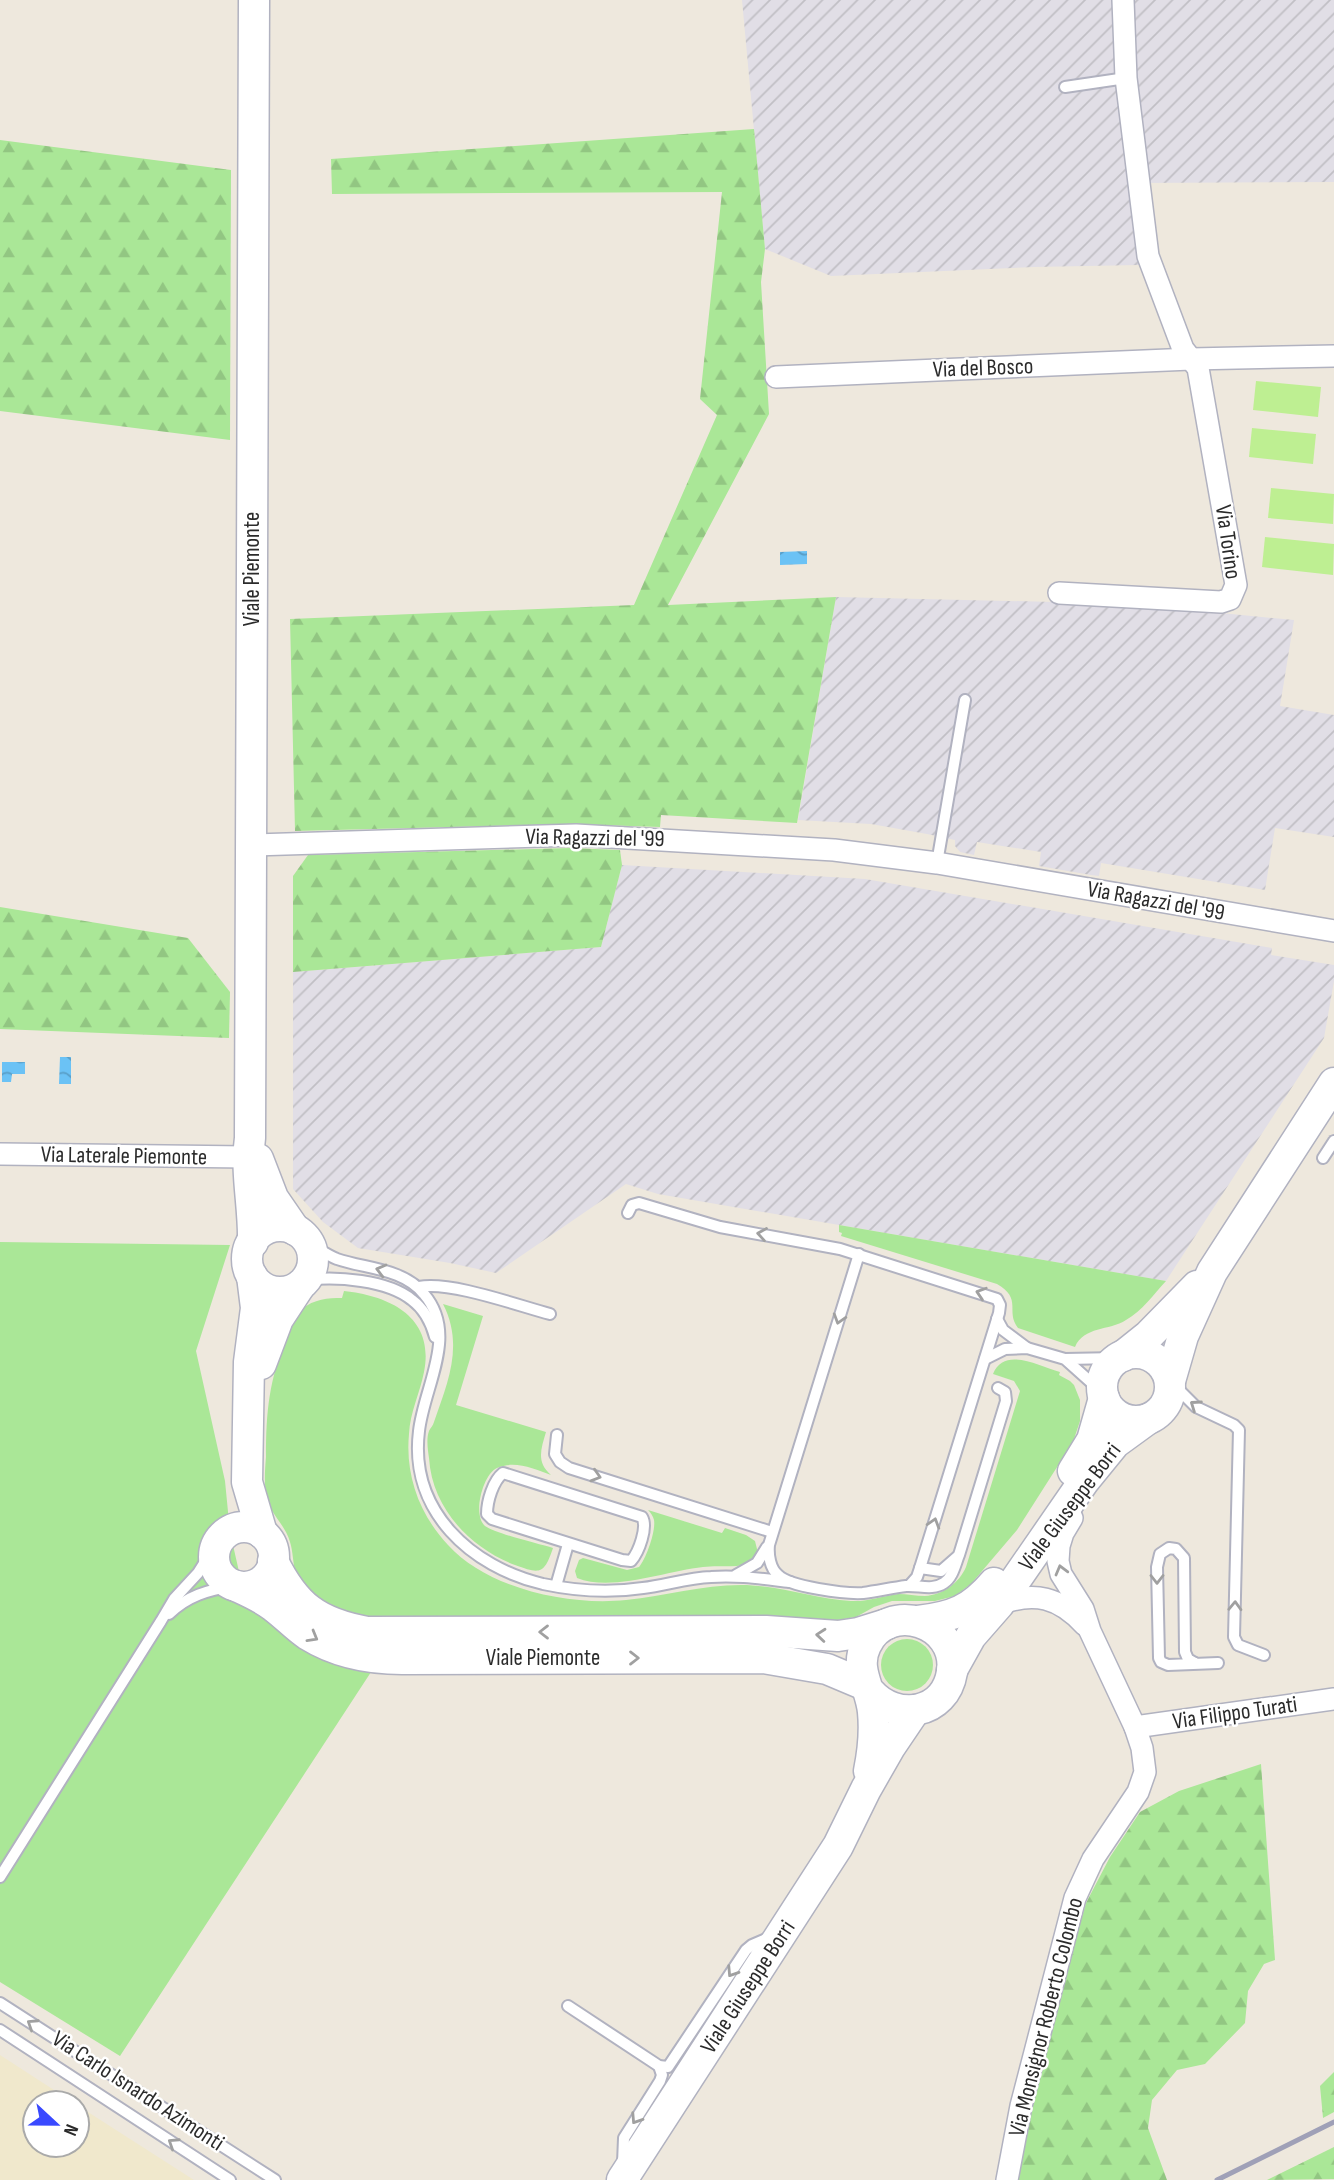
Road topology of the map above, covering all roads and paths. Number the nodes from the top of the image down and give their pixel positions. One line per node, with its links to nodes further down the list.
1 (254, 0): 10 (street, Viale Piemonte)
2 (1123, 0): 3 (street)
3 (1126, 78): 4 (lane); 6 (street)
4 (1065, 88)
5 (1334, 356): 6 (street, Via del Bosco)
6 (1191, 359): 7 (street, Via del Bosco); 8 (street, Via Torino)
7 (776, 377)
8 (1059, 593)
9 (965, 700): 11 (lane)
10 (251, 845): 11 (street, Via Ragazzi del '99); 15 (street, Viale Piemonte)
11 (937, 863): 12 (street, Via Ragazzi del '99)
12 (1334, 931)
13 (1334, 1083): 22 (street, Viale Giuseppe Borri)
14 (1334, 1141): 17 (lane)
15 (249, 1148): 16 (street, Via Laterale Piemonte); 19 (street, Viale Piemonte); 20 (street, Viale Piemonte)
16 (0, 1154)
17 (1323, 1158)
18 (628, 1213): 21 (lane, one-way to 18)
19 (302, 1237): 20 (street); 24 (street); 25 (lane, one-way to 19)
20 (253, 1242): 23 (street)
21 (859, 1254): 27 (lane, one-way to 21); 41 (lane, one-way to 41)
22 (1212, 1272): 30 (street, Viale Giuseppe Borri); 33 (street, Viale Giuseppe Borri)
23 (252, 1276): 24 (street); 36 (street)
24 (302, 1284): 29 (lane); 36 (street)
25 (419, 1287): 26 (lane); 29 (lane)
26 (550, 1314)
27 (997, 1319): 28 (lane); 31 (lane)
28 (1027, 1348): 31 (lane); 32 (lane)
29 (437, 1357): 52 (lane)
30 (1120, 1357): 32 (lane); 33 (street); 35 (street, Viale Giuseppe Borri)
31 (985, 1359): 48 (lane, one-way to 31)
32 (1065, 1359): 35 (lane)
33 (1170, 1381): 37 (street, Viale Giuseppe Borri); 59 (lane, one-way to 33)
34 (998, 1388): 46 (lane)
35 (1104, 1396): 37 (street, Viale Giuseppe Borri); 55 (street, Viale Giuseppe Borri)
36 (249, 1397): 40 (street)
37 (1148, 1419): 39 (street, Viale Giuseppe Borri)
38 (557, 1435): 41 (lane, one-way to 41)
39 (1103, 1458): 54 (street, Viale Giuseppe Borri); 58 (street, Via Monsignor Roberto Colombo, one-way to 39)
40 (247, 1482): 42 (street); 43 (street)
41 (772, 1532): 45 (lane)
42 (262, 1533): 43 (street); 47 (street)
43 (220, 1540): 51 (street); 56 (lane)
44 (568, 1544): 44 (lane); 52 (lane)
45 (769, 1545): 49 (lane); 50 (lane)
46 (959, 1555): 48 (lane); 53 (lane)
47 (274, 1561): 51 (street); 57 (street, Viale Piemonte, one-way to 47)
48 (920, 1567): 53 (lane)
49 (735, 1575): 50 (lane); 52 (lane)
50 (790, 1582): 53 (lane)
51 (236, 1586): 56 (lane); 63 (street, Viale Piemonte, one-way to 63)
52 (556, 1586)
53 (909, 1586)
54 (999, 1604): 58 (street, Via Monsignor Roberto Colombo); 62 (street, Viale Giuseppe Borri)
55 (918, 1620): 57 (street, Viale Giuseppe Borri); 62 (street)
56 (161, 1621): 68 (lane)
57 (887, 1624): 63 (street, Viale Giuseppe Borri)
58 (1090, 1631): 66 (street, Via Monsignor Roberto Colombo)
59 (1265, 1655)
60 (1195, 1663): 60 (lane, one-way to 60); 61 (lane)
61 (1218, 1663)
62 (952, 1670): 65 (street, Viale Giuseppe Borri)
63 (867, 1689): 65 (street); 67 (street, Viale Giuseppe Borri)
64 (1334, 1699): 66 (street, Via Filippo Turati)
65 (915, 1710): 67 (street, Viale Giuseppe Borri)
66 (1135, 1727): 77 (street, Via Monsignor Roberto Colombo)
67 (866, 1789): 69 (street, Viale Giuseppe Borri)
68 (0, 1877)
69 (784, 1933): 73 (lane, one-way to 73); 74 (street, Viale Giuseppe Borri)
70 (0, 2003): 76 (lane, Via Carlo Isnardo Azimonti, one-way to 70)
71 (568, 2006): 73 (lane)
72 (0, 2030): 75 (lane, Via Carlo Isnardo Azimonti, one-way to 72)
73 (659, 2066): 74 (lane, one-way to 74)
74 (623, 2179)
75 (230, 2180)
76 (275, 2180)
77 (1007, 2180)

